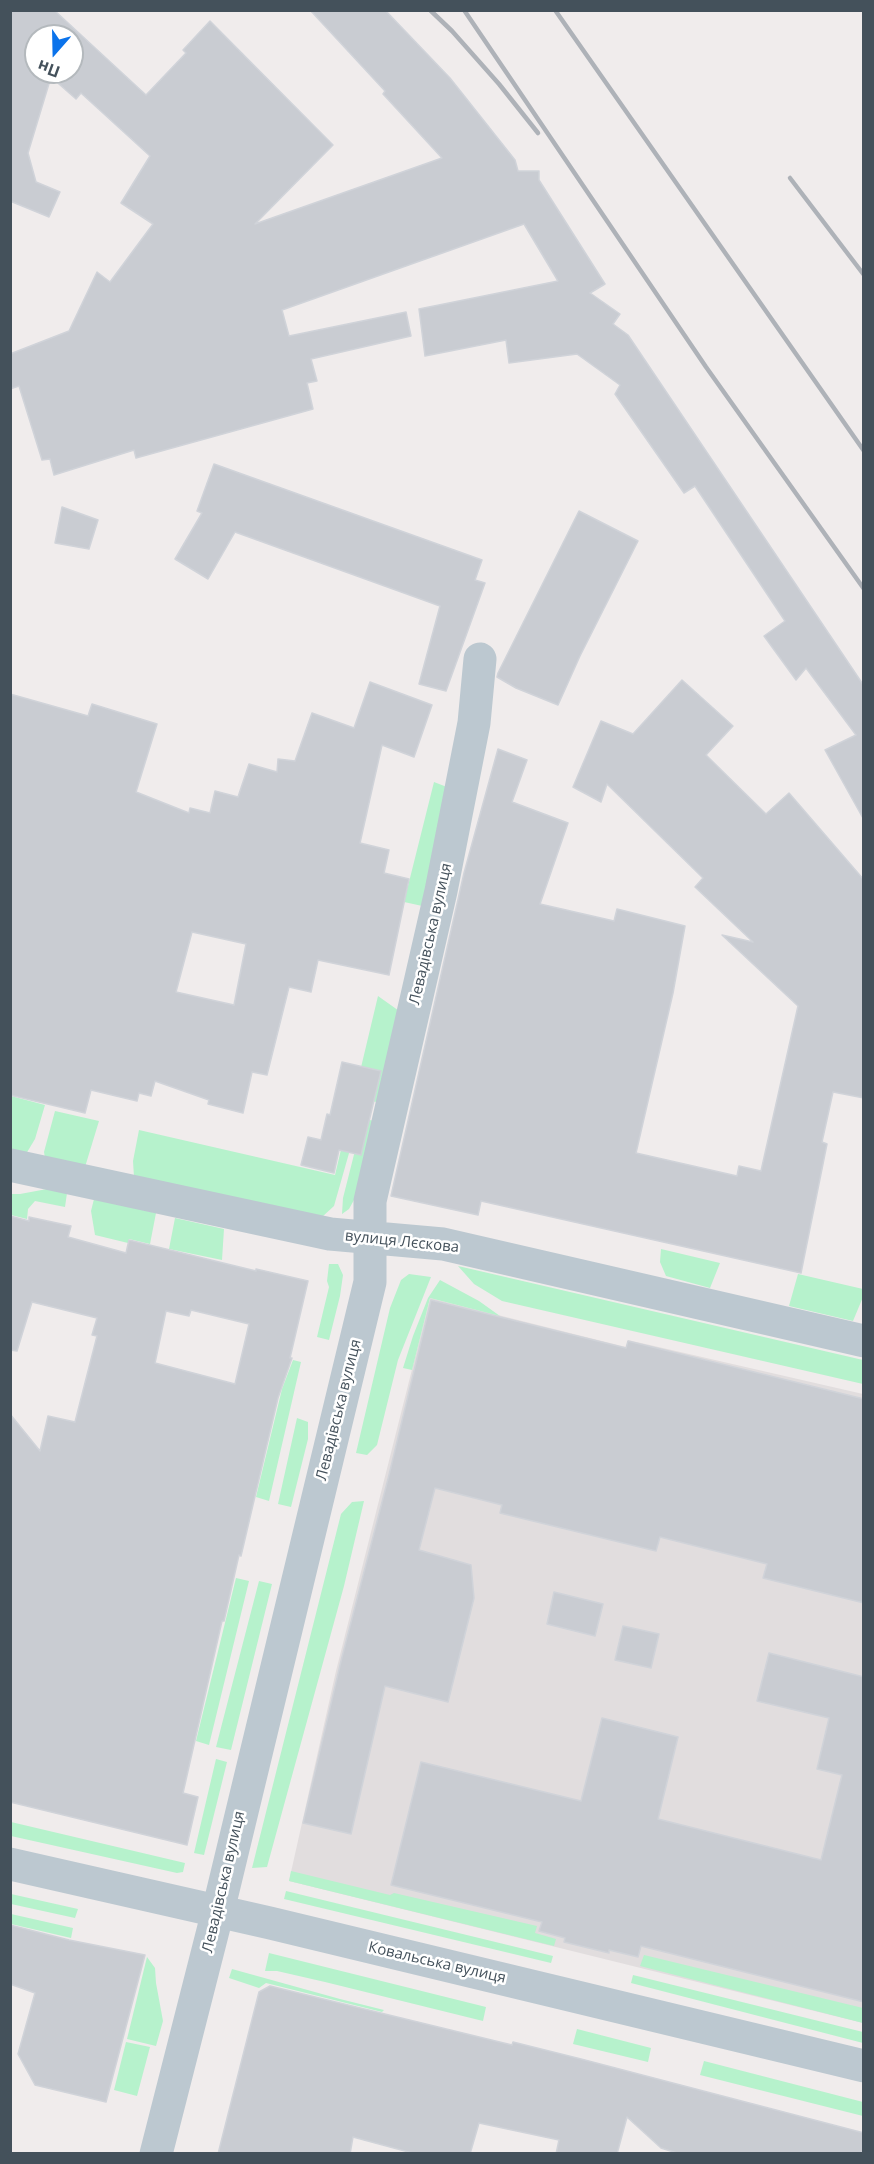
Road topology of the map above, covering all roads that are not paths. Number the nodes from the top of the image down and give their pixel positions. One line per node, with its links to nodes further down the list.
1 (480, 659): 3 (street, Левадівська вулиця)
2 (10, 1165): 3 (street, вулиця Лєскова)
3 (369, 1238): 4 (street, вулиця Лєскова); 6 (street, Левадівська вулиця)
4 (864, 1341)
5 (10, 1864): 6 (street, Ковальська вулиця)
6 (218, 1911): 7 (street, Ковальська вулиця); 8 (street, Левадівська вулиця)
7 (864, 2066)
8 (156, 2154)

